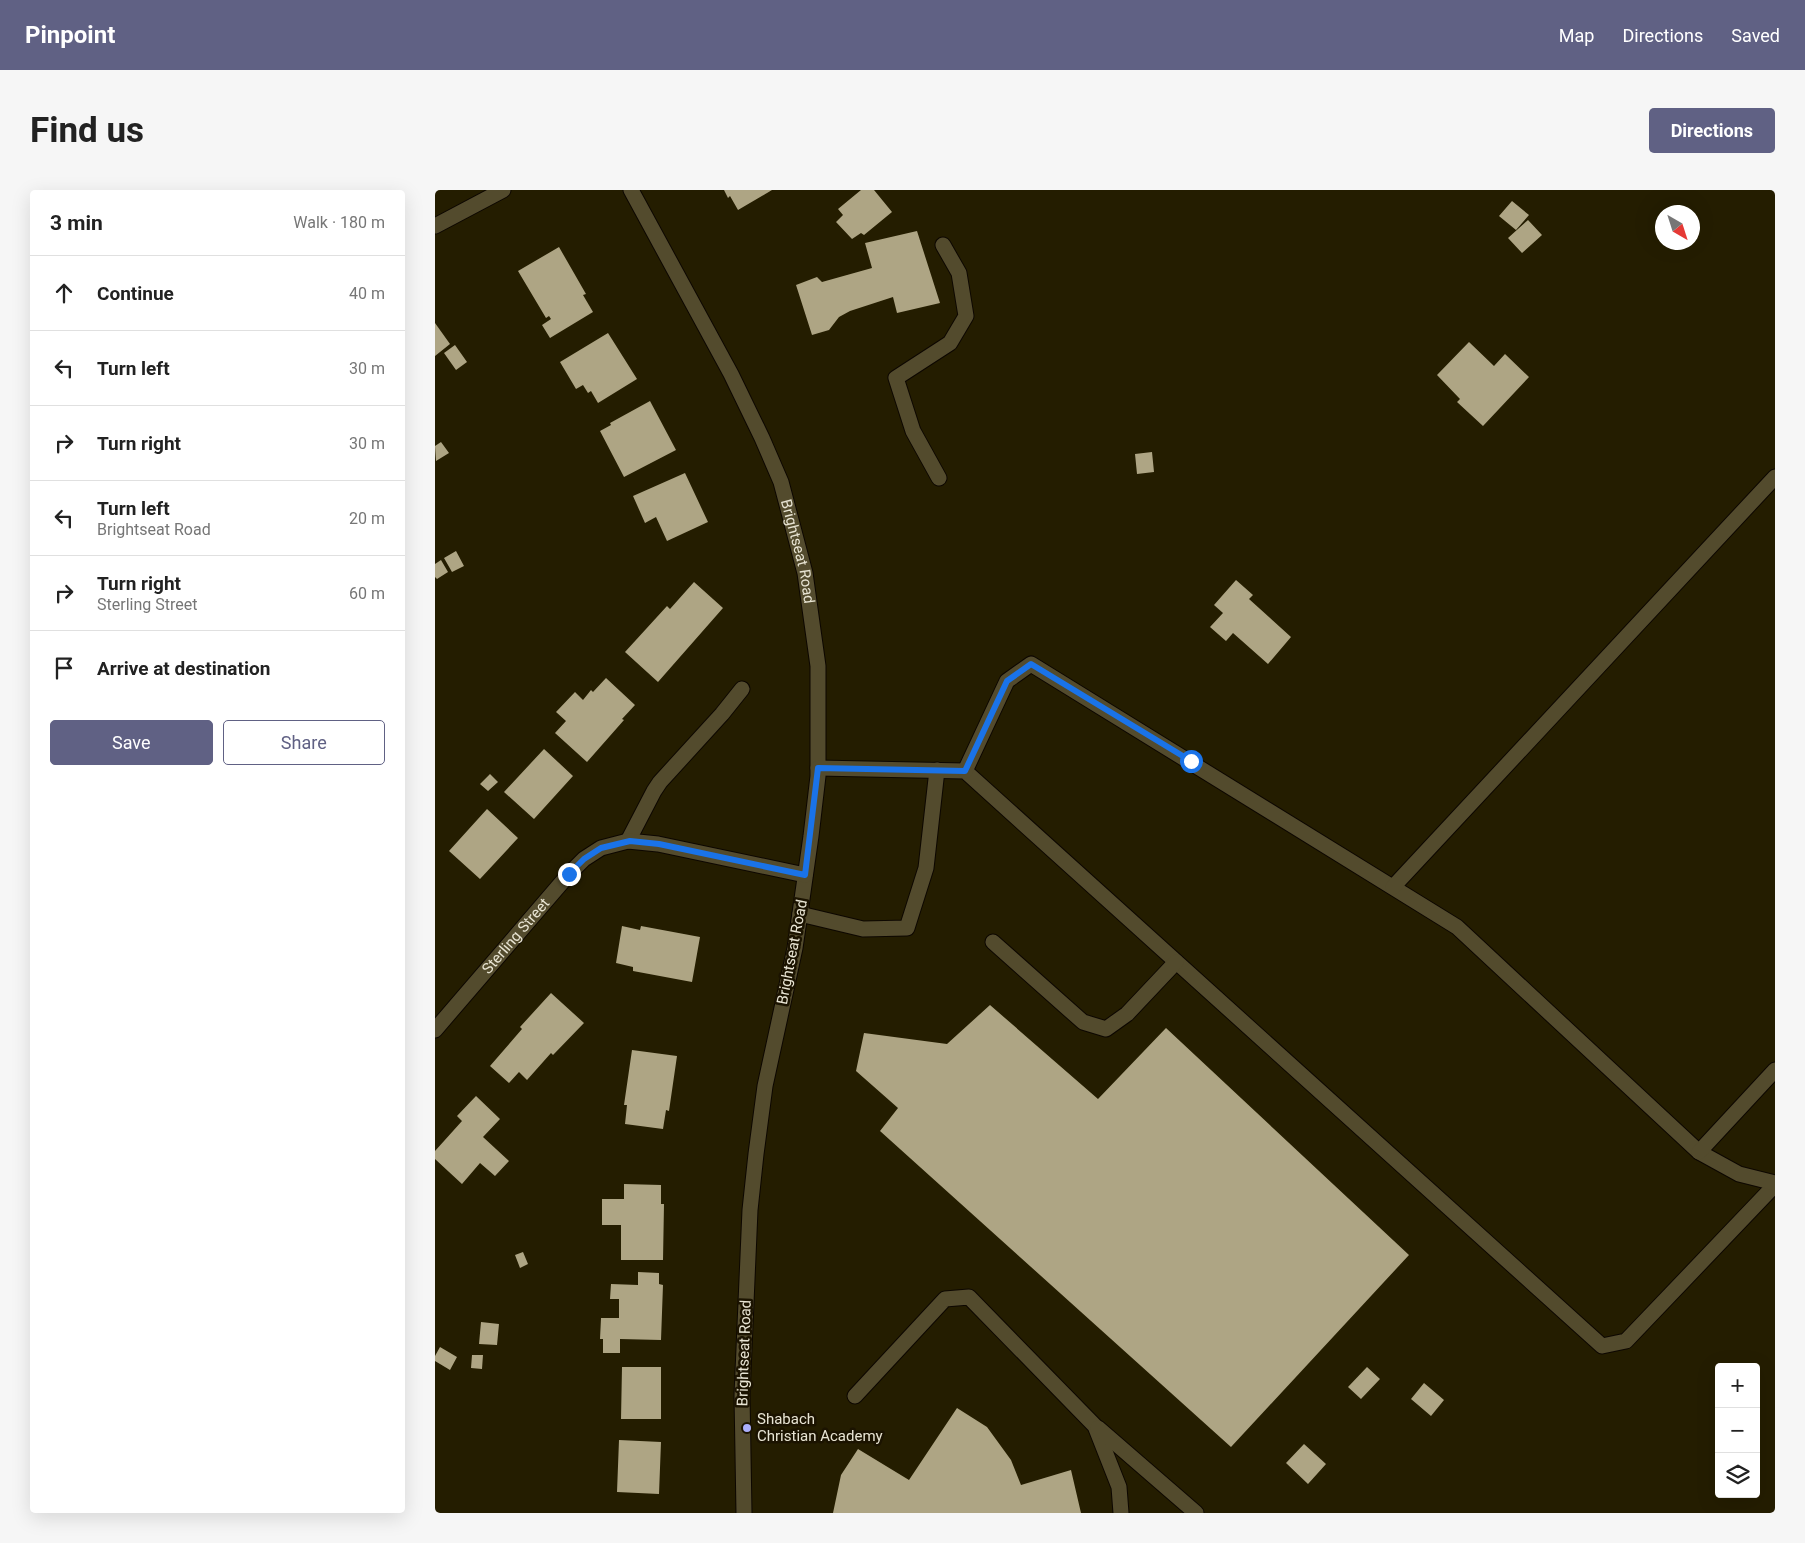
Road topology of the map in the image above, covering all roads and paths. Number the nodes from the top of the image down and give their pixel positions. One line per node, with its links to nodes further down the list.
1 (503, 190): 3 (street)
2 (631, 190): 8 (street, Brightseat Road)
3 (435, 226)
4 (943, 246): 6 (street)
5 (1775, 477): 13 (street)
6 (939, 478)
7 (742, 689): 11 (street)
8 (818, 768): 9 (street); 12 (street, Brightseat Road)
9 (937, 770): 10 (street); 14 (street)
10 (965, 771): 13 (street); 16 (street)
11 (628, 841): 12 (street, Sterling Street); 17 (street, Sterling Street)
12 (805, 875): 14 (street, Brightseat Road)
13 (1393, 887): 19 (street)
14 (800, 914): 23 (street, Brightseat Road)
15 (993, 942): 16 (street)
16 (1176, 962): 20 (street)
17 (435, 1030)
18 (1775, 1070): 19 (street)
19 (1699, 1152): 20 (street)
20 (1775, 1184)
21 (855, 1396): 22 (street)
22 (1095, 1426): 24 (street); 25 (street)
23 (744, 1513)
24 (1121, 1513)
25 (1197, 1513)

